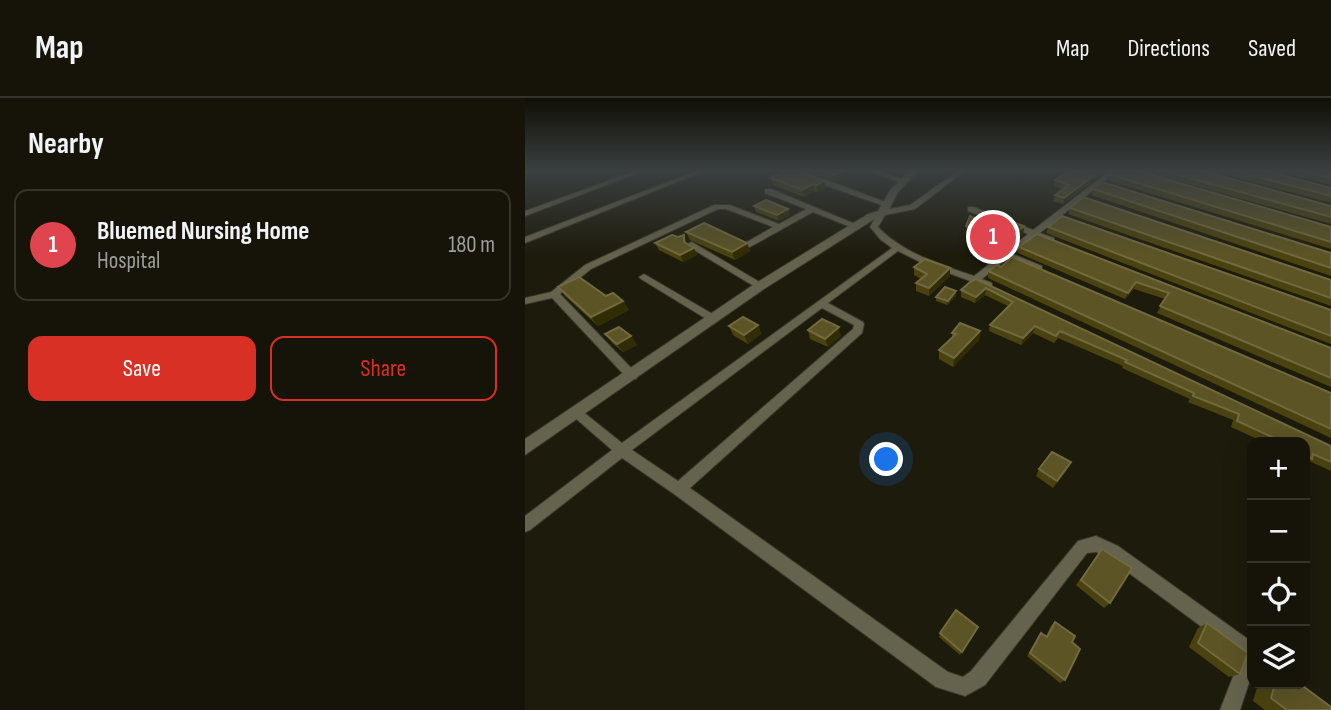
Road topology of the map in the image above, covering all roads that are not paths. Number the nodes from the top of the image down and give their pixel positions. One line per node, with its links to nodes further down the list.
1 (566, 199): 13 (street)
2 (631, 199): 19 (street)
3 (787, 199): 11 (street)
4 (861, 199): 10 (street)
5 (890, 199): 10 (street)
6 (923, 199): 10 (street)
7 (1078, 199): 14 (street)
8 (1085, 199): 9 (street)
9 (1092, 201)
10 (885, 208): 16 (street); 23 (street)
11 (813, 209): 16 (street); 17 (street)
12 (971, 209): 18 (street)
13 (525, 214)
14 (1057, 215): 15 (street); 18 (street)
15 (1070, 219)
16 (856, 226): 28 (street)
17 (780, 227): 22 (street); 30 (street)
18 (1034, 233): 20 (street); 24 (street)
19 (525, 240)
20 (1059, 243)
21 (692, 245): 28 (street)
22 (748, 245)
23 (898, 247): 27 (street); 32 (street)
24 (1007, 255): 25 (street); 27 (street)
25 (1044, 271)
26 (644, 277): 33 (street)
27 (976, 279): 29 (street)
28 (760, 286): 33 (street)
29 (1000, 291)
30 (554, 294): 31 (street); 34 (street)
31 (525, 301)
32 (820, 303): 37 (street); 38 (street)
33 (712, 318): 34 (street)
34 (632, 376): 35 (street)
35 (578, 414): 36 (street); 37 (street)
36 (525, 448)
37 (624, 452): 38 (street); 39 (street)
38 (679, 489): 40 (street)
39 (525, 526)
40 (1247, 648)
41 (1247, 665): 42 (street)
42 (1230, 710)

